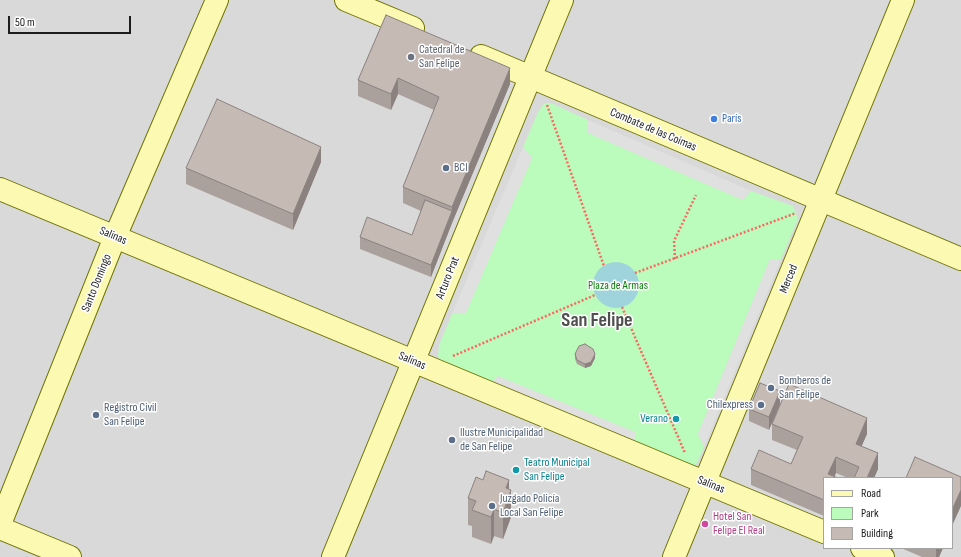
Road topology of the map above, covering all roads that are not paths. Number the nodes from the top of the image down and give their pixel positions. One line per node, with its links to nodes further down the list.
1 (217, 0): 10 (main road, Santo Domingo)
2 (346, 0): 5 (main road)
3 (562, 0): 7 (main road, Arturo Prat)
4 (903, 0): 9 (main road, Merced)
5 (435, 37)
6 (464, 49): 7 (main road, Combate de las Coimas)
7 (539, 80): 9 (main road, Combate de las Coimas); 12 (main road, Arturo Prat)
8 (0, 189): 10 (main road, Salinas)
9 (820, 200): 11 (main road, Combate de las Coimas); 13 (main road, Merced)
10 (115, 237): 12 (main road, Salinas); 14 (main road, Santo Domingo)
11 (961, 259)
12 (414, 361): 13 (main road, Salinas); 19 (main road, Arturo Prat)
13 (697, 480): 16 (main road, Salinas); 20 (main road, Merced)
14 (0, 524)
15 (0, 528): 18 (main road)
16 (823, 532)
17 (864, 549): 21 (main road)
18 (70, 557)
19 (333, 557)
20 (674, 557)
21 (883, 557)

